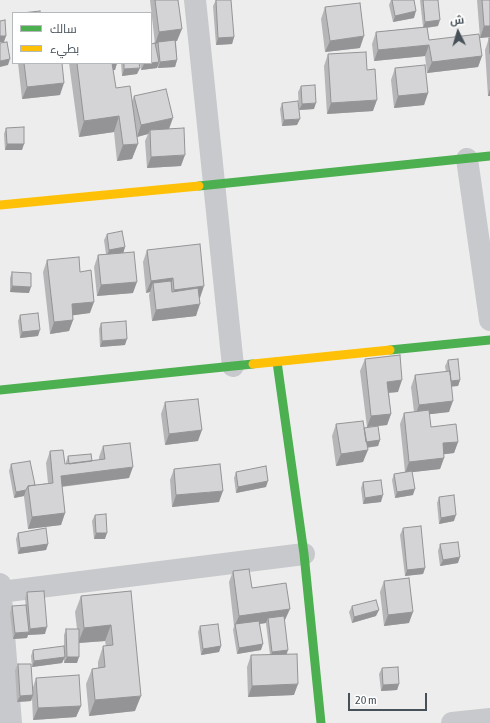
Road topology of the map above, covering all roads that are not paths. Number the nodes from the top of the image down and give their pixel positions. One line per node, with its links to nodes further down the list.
1 (194, 0): 4 (street)
2 (490, 156): 3 (street)
3 (467, 159): 4 (street); 6 (street)
4 (215, 185): 5 (street); 9 (street)
5 (0, 204)
6 (490, 320)
7 (490, 340): 8 (street)
8 (277, 362): 9 (street); 11 (street)
9 (233, 366): 10 (street)
10 (0, 390)
11 (304, 554): 12 (street); 15 (street)
12 (0, 589): 14 (street)
13 (490, 719): 16 (street)
14 (11, 723)
15 (321, 723)
16 (452, 723)

